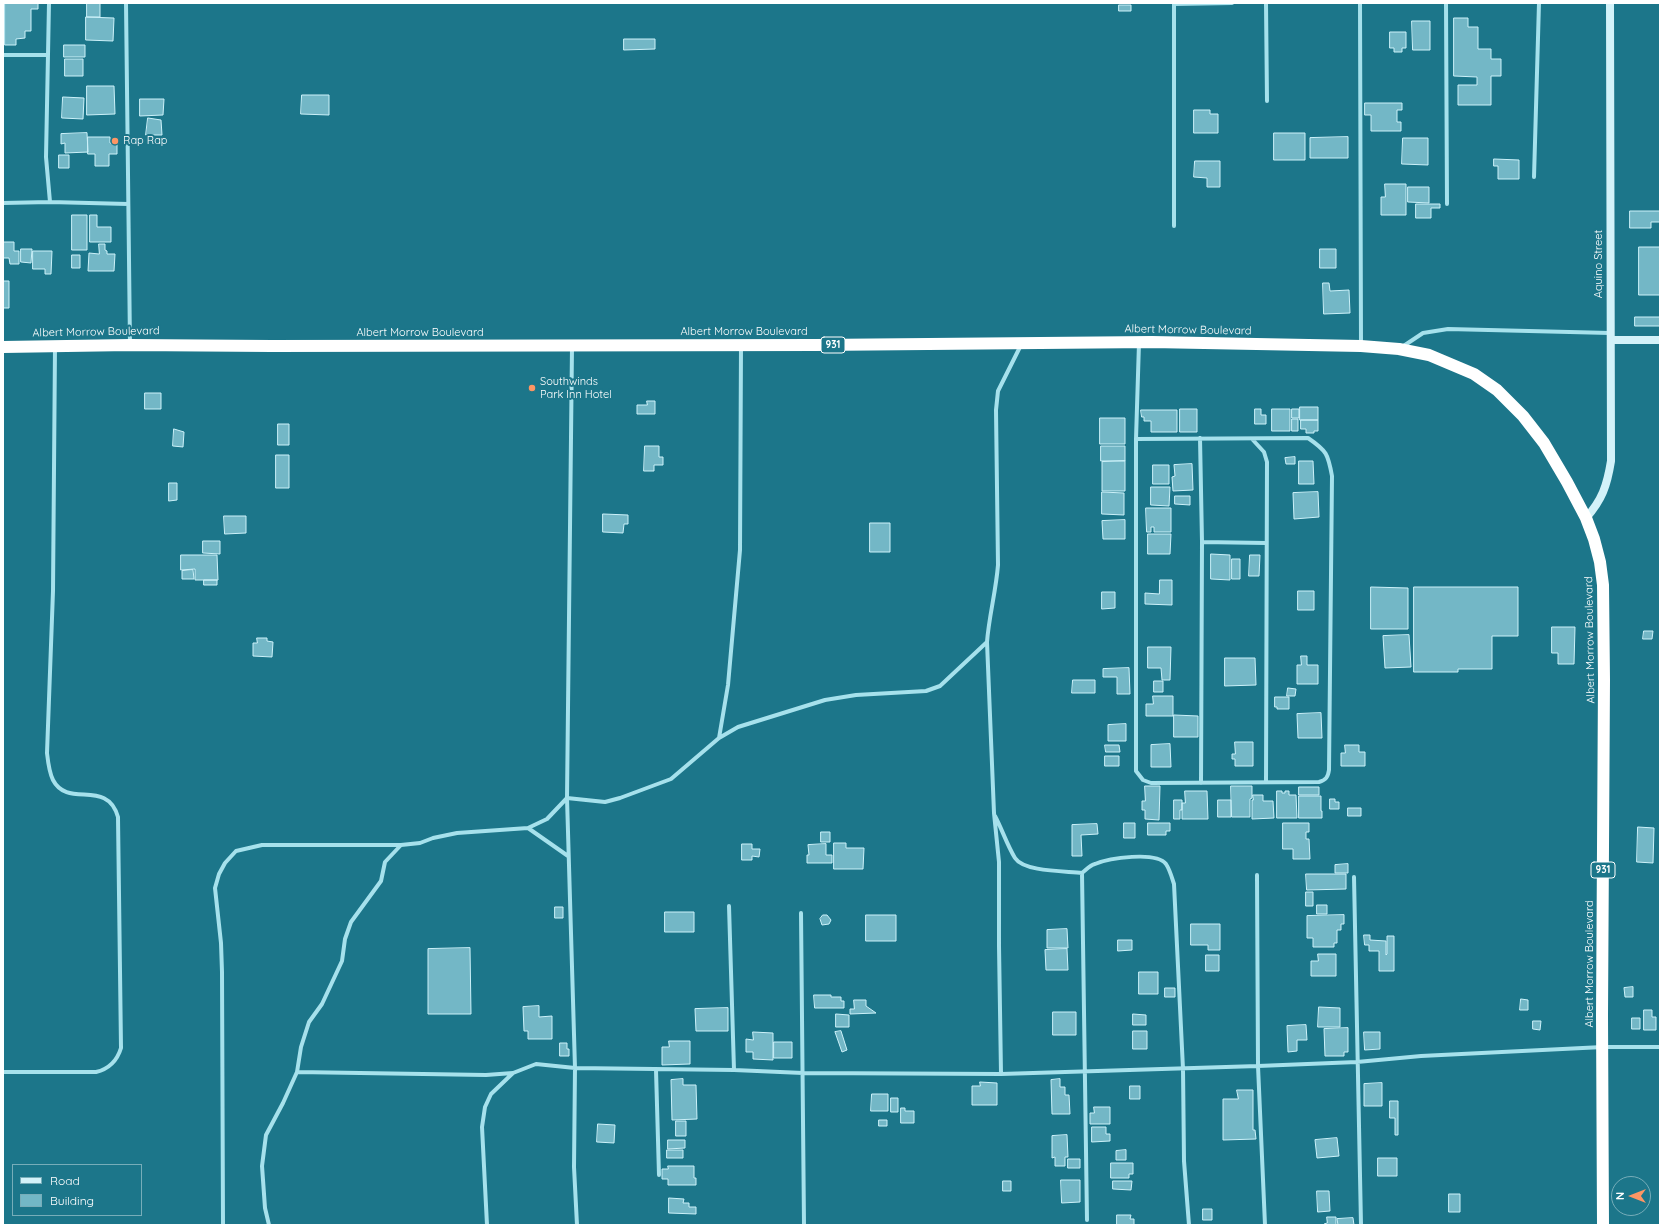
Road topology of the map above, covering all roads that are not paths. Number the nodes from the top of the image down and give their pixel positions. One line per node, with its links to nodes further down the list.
1 (49, 3): 11 (street)
2 (126, 3): 16 (street)
3 (1232, 3): 9 (street)
4 (1266, 3): 12 (street)
5 (1360, 3): 27 (street)
6 (1446, 3): 17 (street)
7 (1539, 3): 13 (street)
8 (1610, 3): 19 (main road, Aquino Street)
9 (1174, 4): 18 (street)
10 (3, 55): 11 (street)
11 (48, 55): 14 (street)
12 (1267, 101)
13 (1534, 177)
14 (50, 202): 15 (street); 16 (street)
15 (3, 204)
16 (128, 204): 22 (street)
17 (1447, 204)
18 (1174, 226)
19 (1611, 336): 20 (main road); 29 (street); 33 (main road, Aquino Street)
20 (1660, 340)
21 (1139, 342): 23 (highway, Albert Morrow Boulevard / 931); 27 (highway, Albert Morrow Boulevard / 931); 31 (street)
22 (130, 344): 24 (highway, Albert Morrow Boulevard / 931); 26 (highway, Albert Morrow Boulevard / 931)
23 (1022, 344): 25 (highway, Albert Morrow Boulevard / 931); 36 (street)
24 (572, 345): 25 (highway, Albert Morrow Boulevard / 931); 40 (street)
25 (741, 345): 37 (street)
26 (55, 346): 28 (highway, Albert Morrow Boulevard / 931); 59 (street)
27 (1360, 346): 29 (highway, Albert Morrow Boulevard / 931)
28 (3, 347)
29 (1399, 349): 33 (highway, Albert Morrow Boulevard / 931)
30 (1200, 438): 31 (street); 32 (street); 34 (street)
31 (1136, 439): 39 (street)
32 (1252, 439): 35 (street); 38 (street)
33 (1586, 518): 50 (highway, Albert Morrow Boulevard / 931)
34 (1202, 542): 35 (street); 39 (street)
35 (1266, 542): 38 (street)
36 (987, 642): 37 (street); 41 (street)
37 (719, 738): 40 (street)
38 (1266, 782): 39 (street)
39 (1201, 783)
40 (567, 798): 42 (street); 44 (street)
41 (994, 813): 45 (street); 63 (street)
42 (528, 828): 43 (street); 44 (street)
43 (401, 845): 60 (street); 66 (street)
44 (568, 856): 54 (street)
45 (1082, 873): 55 (street); 58 (street)
46 (1258, 875): 53 (street)
47 (1354, 877): 52 (street)
48 (730, 906): 57 (street)
49 (801, 913): 62 (street)
50 (1603, 1047): 51 (street); 52 (street); 74 (highway, Albert Morrow Boulevard / 931)
51 (1660, 1047)
52 (1357, 1062): 53 (street); 73 (street)
53 (1258, 1066): 55 (street); 72 (street)
54 (575, 1068): 56 (street); 61 (street); 69 (street)
55 (1183, 1069): 58 (street); 71 (street)
56 (656, 1070): 57 (street); 64 (street)
57 (734, 1070): 62 (street)
58 (1085, 1071): 63 (street); 65 (street)
59 (3, 1072)
60 (296, 1072): 61 (street); 67 (street)
61 (513, 1073): 68 (street)
62 (802, 1073): 63 (street); 70 (street)
63 (1001, 1074)
64 (658, 1175)
65 (1087, 1220)
66 (223, 1225)
67 (269, 1225)
68 (486, 1225)
69 (577, 1225)
70 (804, 1225)
71 (1189, 1225)
72 (1265, 1225)
73 (1361, 1225)
74 (1603, 1225)

